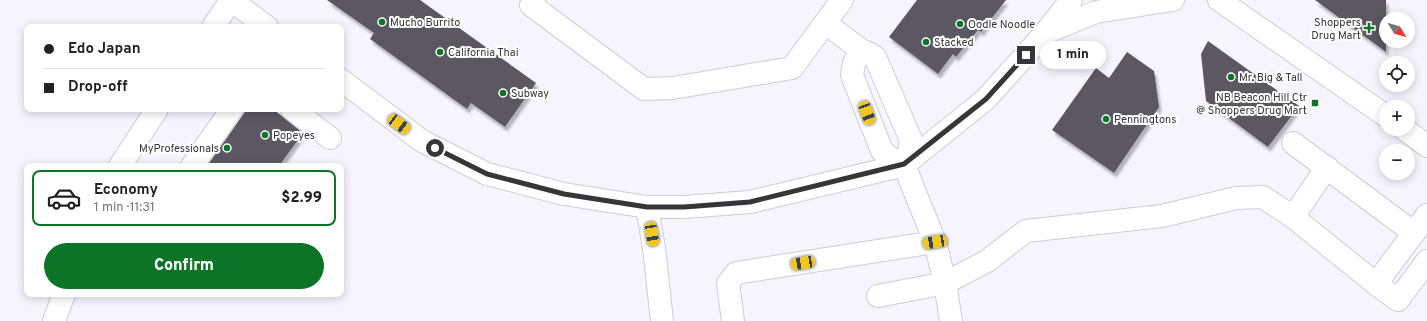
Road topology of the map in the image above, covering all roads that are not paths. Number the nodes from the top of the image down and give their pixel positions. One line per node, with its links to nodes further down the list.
1 (231, 0): 8 (lane); 9 (lane)
2 (842, 0): 7 (lane)
3 (1071, 0): 10 (lane)
4 (1172, 0): 10 (lane)
5 (1219, 0): 13 (lane)
6 (530, 2): 7 (lane)
7 (825, 23): 11 (lane)
8 (214, 24)
9 (262, 24)
10 (1046, 32): 23 (lane)
11 (861, 50): 23 (lane); 23 (lane)
12 (344, 82): 25 (lane)
13 (1379, 111)
14 (155, 112): 21 (lane)
15 (230, 112): 22 (lane)
16 (296, 112): 18 (lane)
17 (1413, 136): 20 (lane)
18 (330, 138)
19 (1294, 143): 24 (lane)
20 (1427, 146)
21 (122, 163)
22 (194, 163)
23 (904, 164): 25 (lane); 29 (lane)
24 (1327, 167): 27 (lane); 28 (lane)
25 (647, 207): 36 (lane)
26 (1427, 215): 28 (lane)
27 (1293, 217): 31 (lane); 32 (lane)
28 (1414, 232): 32 (lane)
29 (935, 242): 31 (lane); 37 (lane)
30 (1427, 261): 32 (lane)
31 (945, 283): 33 (lane); 38 (lane)
32 (1376, 284)
33 (878, 296)
34 (63, 297): 35 (lane)
35 (54, 321)
36 (662, 321)
37 (733, 321)
38 (951, 321)

